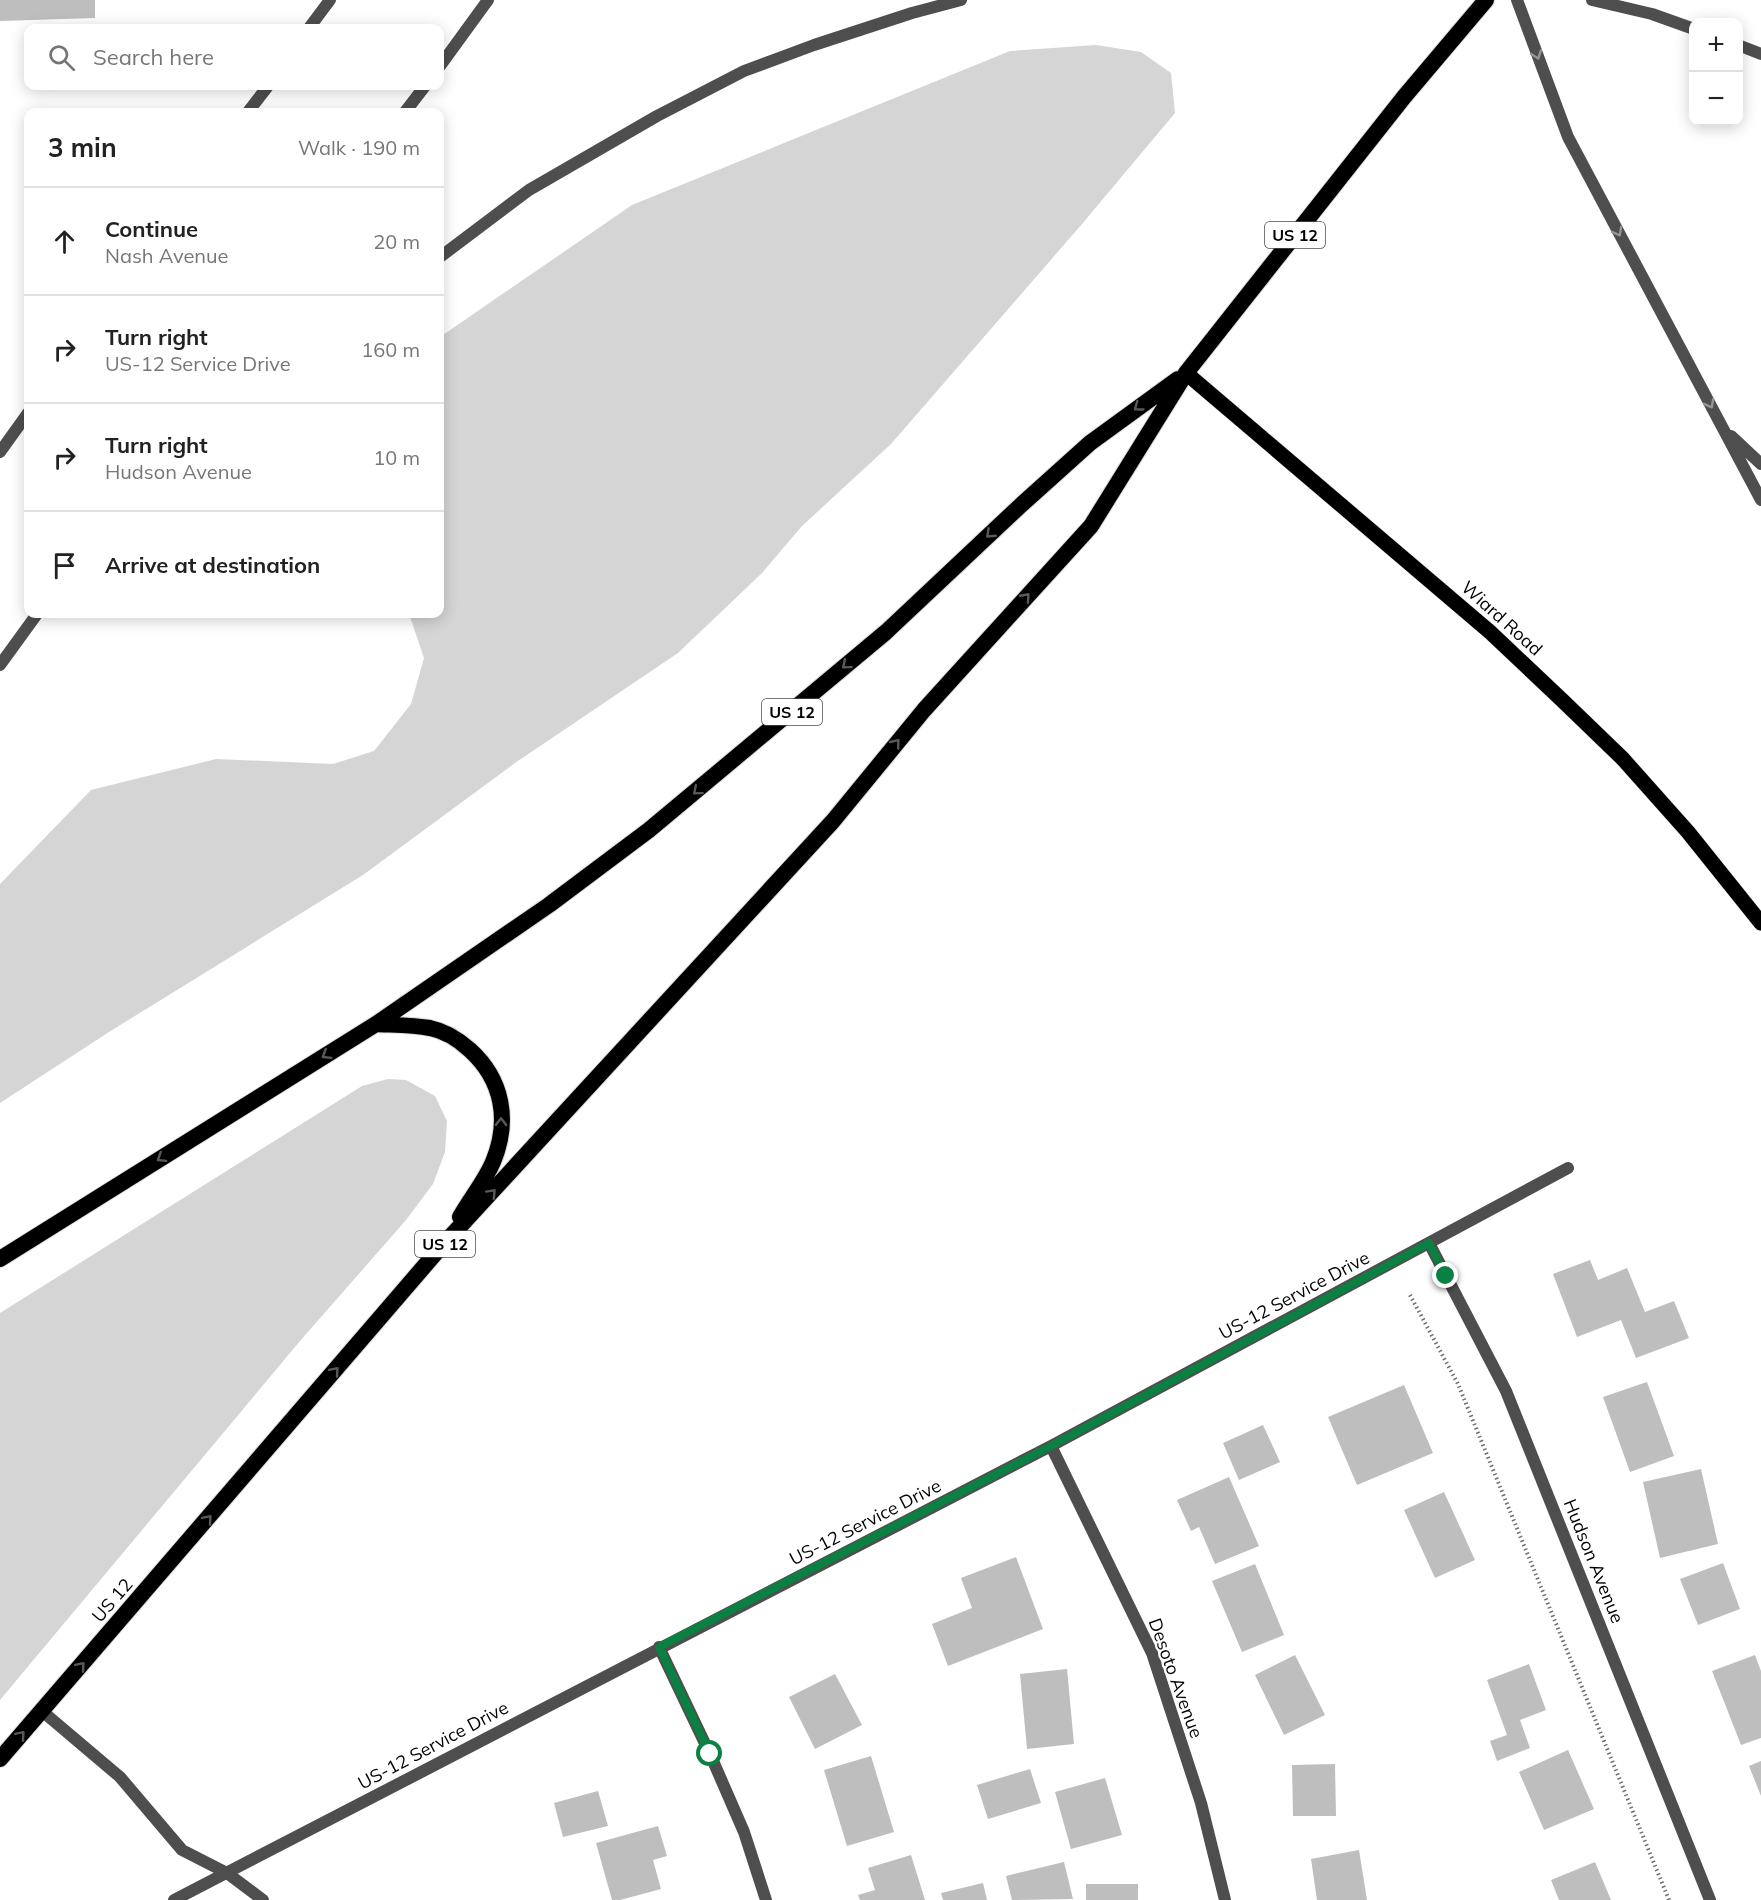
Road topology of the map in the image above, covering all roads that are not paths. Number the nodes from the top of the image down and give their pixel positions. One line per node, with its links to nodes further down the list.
1 (330, 0): 7 (street)
2 (488, 0): 11 (street)
3 (961, 0): 16 (street)
4 (1486, 0): 17 (highway, US 12 / US 12)
5 (1517, 0): 19 (street, one-way to 19)
6 (1592, 0): 8 (street)
7 (312, 24)
8 (1689, 27)
9 (1743, 47): 10 (street)
10 (1761, 54)
11 (444, 60)
12 (265, 90): 14 (street)
13 (422, 90): 15 (street)
14 (251, 108)
15 (408, 108)
16 (444, 254)
17 (1186, 373): 25 (main road, Wiard Road); 26 (highway, US 12 / US 12, one-way to 26); 29 (highway, US 12 / US 12, one-way to 17)
18 (24, 419): 20 (street)
19 (1723, 429): 21 (street); 22 (street)
20 (0, 452)
21 (1761, 464)
22 (1761, 500)
23 (34, 618): 24 (street)
24 (0, 665)
25 (1761, 923)
26 (376, 1024): 29 (highway, one-way to 26); 30 (highway, US 12 / US 12, one-way to 30)
27 (1568, 1168): 28 (street, US-12 Service Drive)
28 (1429, 1243): 31 (street, US-12 Service Drive); 40 (street, Hudson Avenue)
29 (440, 1248): 33 (highway, US 12 / US 12, one-way to 29)
30 (0, 1259)
31 (1051, 1446): 32 (street, US-12 Service Drive); 39 (street, Desoto Avenue)
32 (659, 1647): 35 (street, US-12 Service Drive); 38 (street)
33 (42, 1711): 34 (highway, US 12 / US 12, one-way to 33); 35 (street)
34 (0, 1759)
35 (227, 1873): 36 (street, US-12 Service Drive); 37 (street)
36 (174, 1900)
37 (263, 1900)
38 (766, 1900)
39 (1225, 1900)
40 (1710, 1900)

